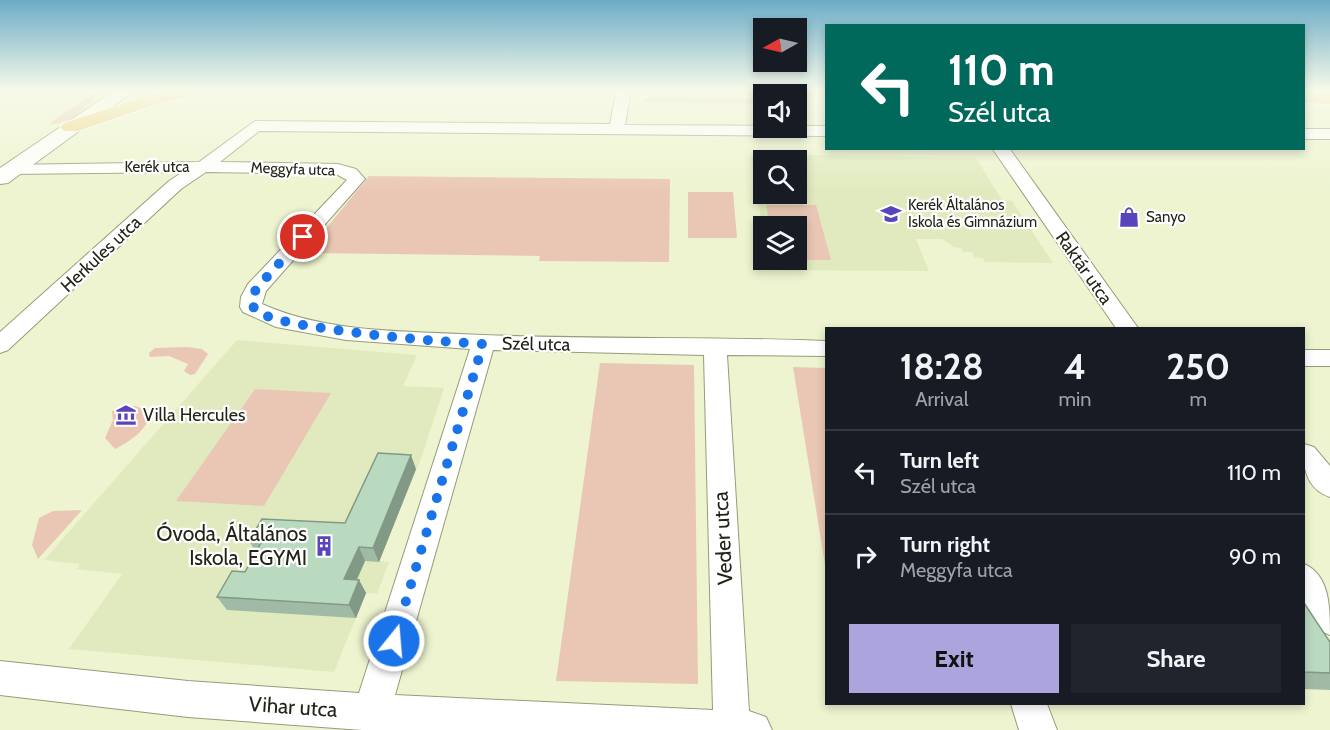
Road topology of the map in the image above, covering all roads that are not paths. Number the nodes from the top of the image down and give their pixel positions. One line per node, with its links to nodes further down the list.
1 (74, 124): 4 (street)
2 (79, 124): 4 (main road)
3 (618, 124): 5 (street)
4 (71, 127): 11 (street)
5 (617, 128): 6 (street, Kerék utca); 10 (street, Kerék utca)
6 (825, 131)
7 (1305, 134): 8 (street)
8 (1330, 134)
9 (1001, 150): 13 (street, Raktár utca)
10 (204, 166): 11 (street, Kerék utca); 12 (street, Meggyfa utca); 15 (street, Herkules utca)
11 (6, 173)
12 (251, 307): 14 (street, Szél utca)
13 (1126, 327)
14 (483, 344): 16 (street, Szél utca); 24 (street)
15 (0, 345)
16 (715, 346): 17 (street, Szél utca); 26 (street, Veder utca)
17 (825, 348)
18 (1305, 358): 19 (street)
19 (1330, 358)
20 (1305, 455): 21 (street)
21 (1330, 486)
22 (0, 678): 24 (street, Vihar utca)
23 (1029, 705): 27 (street)
24 (371, 714): 25 (street, Vihar utca)
25 (660, 729): 26 (street, Vihar utca)
26 (739, 730)
27 (1038, 730)

